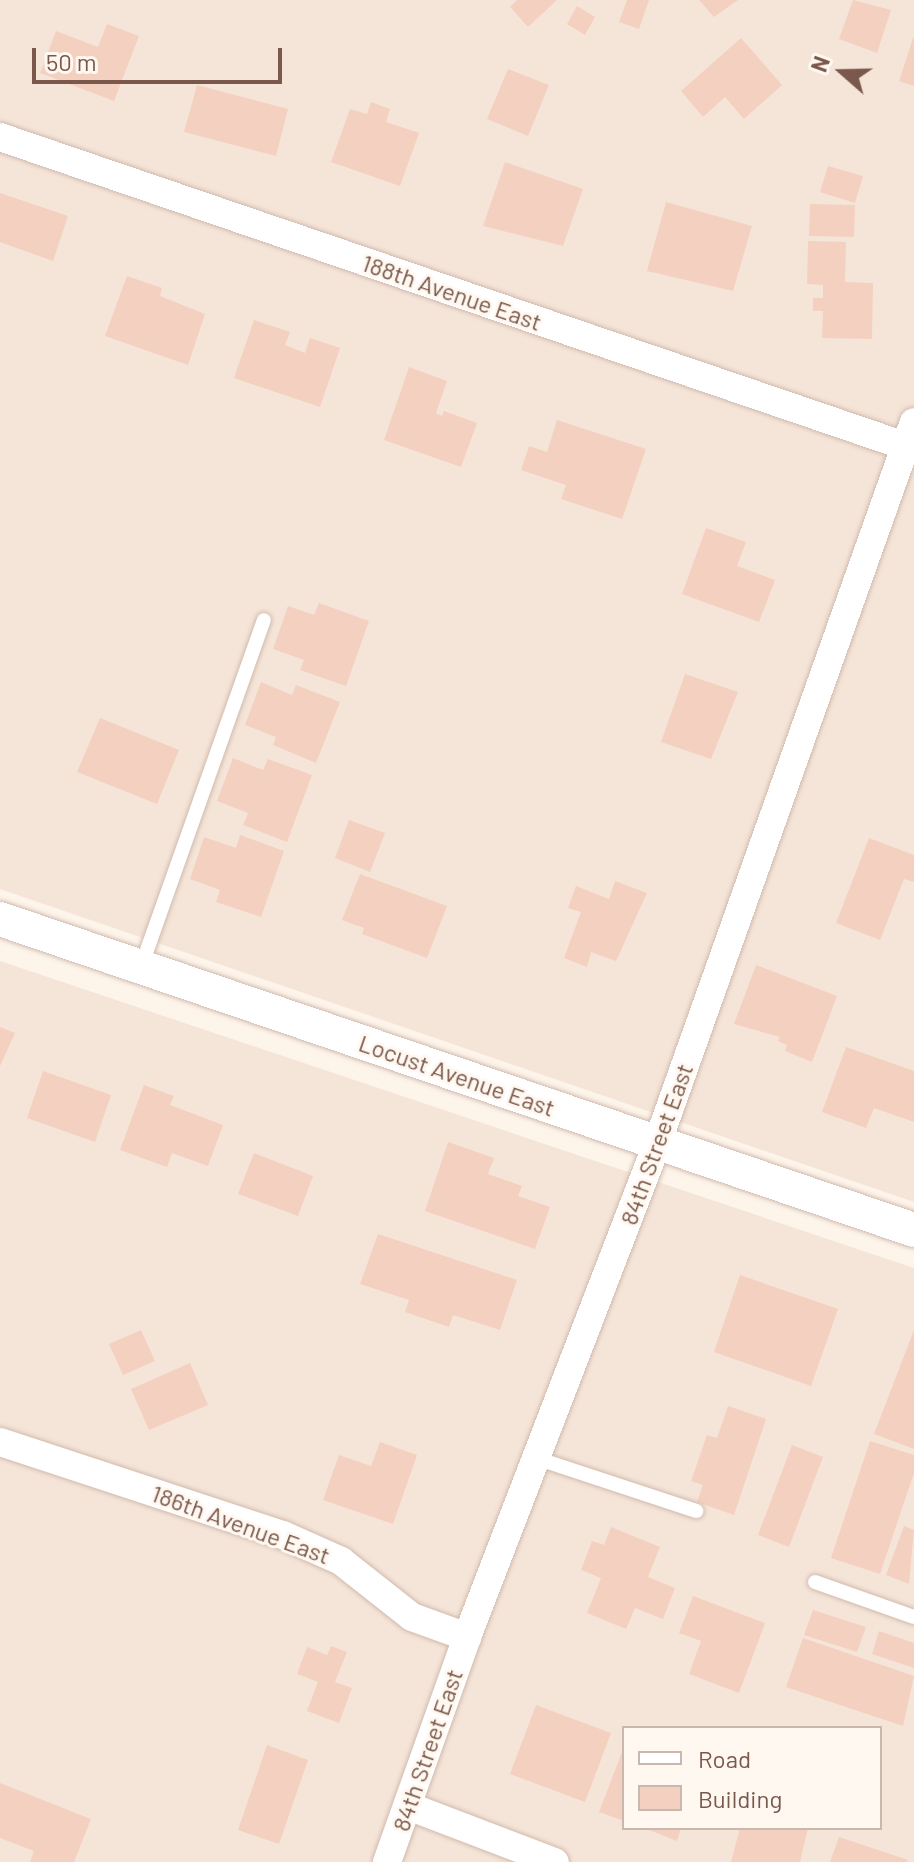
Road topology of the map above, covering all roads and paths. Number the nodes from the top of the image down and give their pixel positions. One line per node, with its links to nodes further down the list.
1 (0, 137): 2 (street, 188th Avenue East)
2 (909, 434): 6 (street, 84th Street East)
3 (264, 620): 5 (lane)
4 (0, 919): 5 (street, Locust Avenue East)
5 (141, 967): 6 (street, Locust Avenue East)
6 (657, 1144): 7 (street, Locust Avenue East); 9 (street, 84th Street East)
7 (914, 1230)
8 (0, 1442): 13 (street, 186th Avenue East)
9 (536, 1458): 10 (lane); 13 (street, 84th Street East)
10 (696, 1511)
11 (815, 1582): 12 (lane)
12 (914, 1616)
13 (467, 1637): 14 (street, 84th Street East)
14 (408, 1806): 15 (street, 84th Street East); 16 (street)
15 (387, 1862)
16 (555, 1862)

